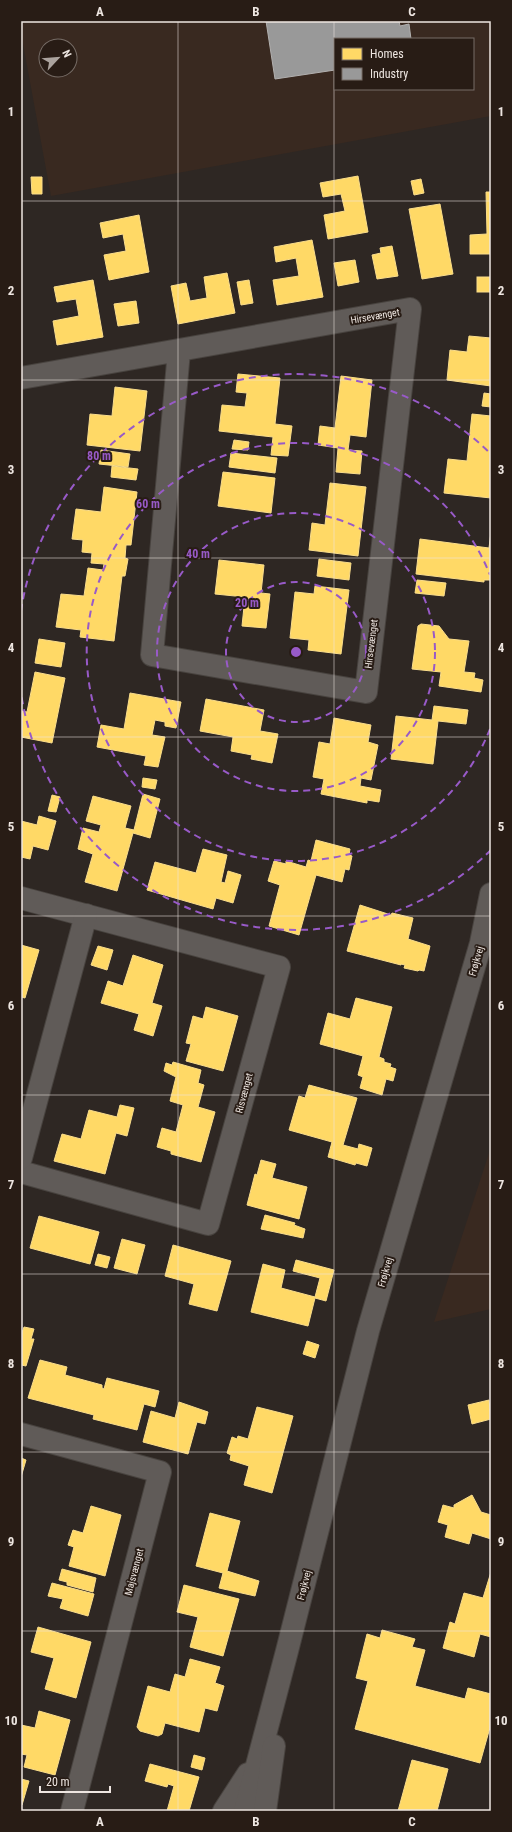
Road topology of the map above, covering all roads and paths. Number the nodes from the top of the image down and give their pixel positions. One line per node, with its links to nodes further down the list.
1 (179, 351): 1 (street, Hirsevænget); 2 (street, Hirsevænget)
2 (21, 378)
3 (491, 894): 6 (street, Frøjkvej)
4 (21, 898): 5 (street, Risvænget)
5 (86, 915): 7 (street); 8 (street, Risvænget)
6 (486, 944): 10 (street, Frøjkvej)
7 (21, 1158)
8 (21, 1172)
9 (21, 1434): 12 (street, Majsvænget)
10 (287, 1651): 11 (street, Frøjkvej); 15 (street, Frøjkvej)
11 (259, 1758): 13 (street, Frøjkvej); 14 (street, Frøjkvej)
12 (72, 1811)
13 (224, 1811)
14 (245, 1811)
15 (265, 1811)

